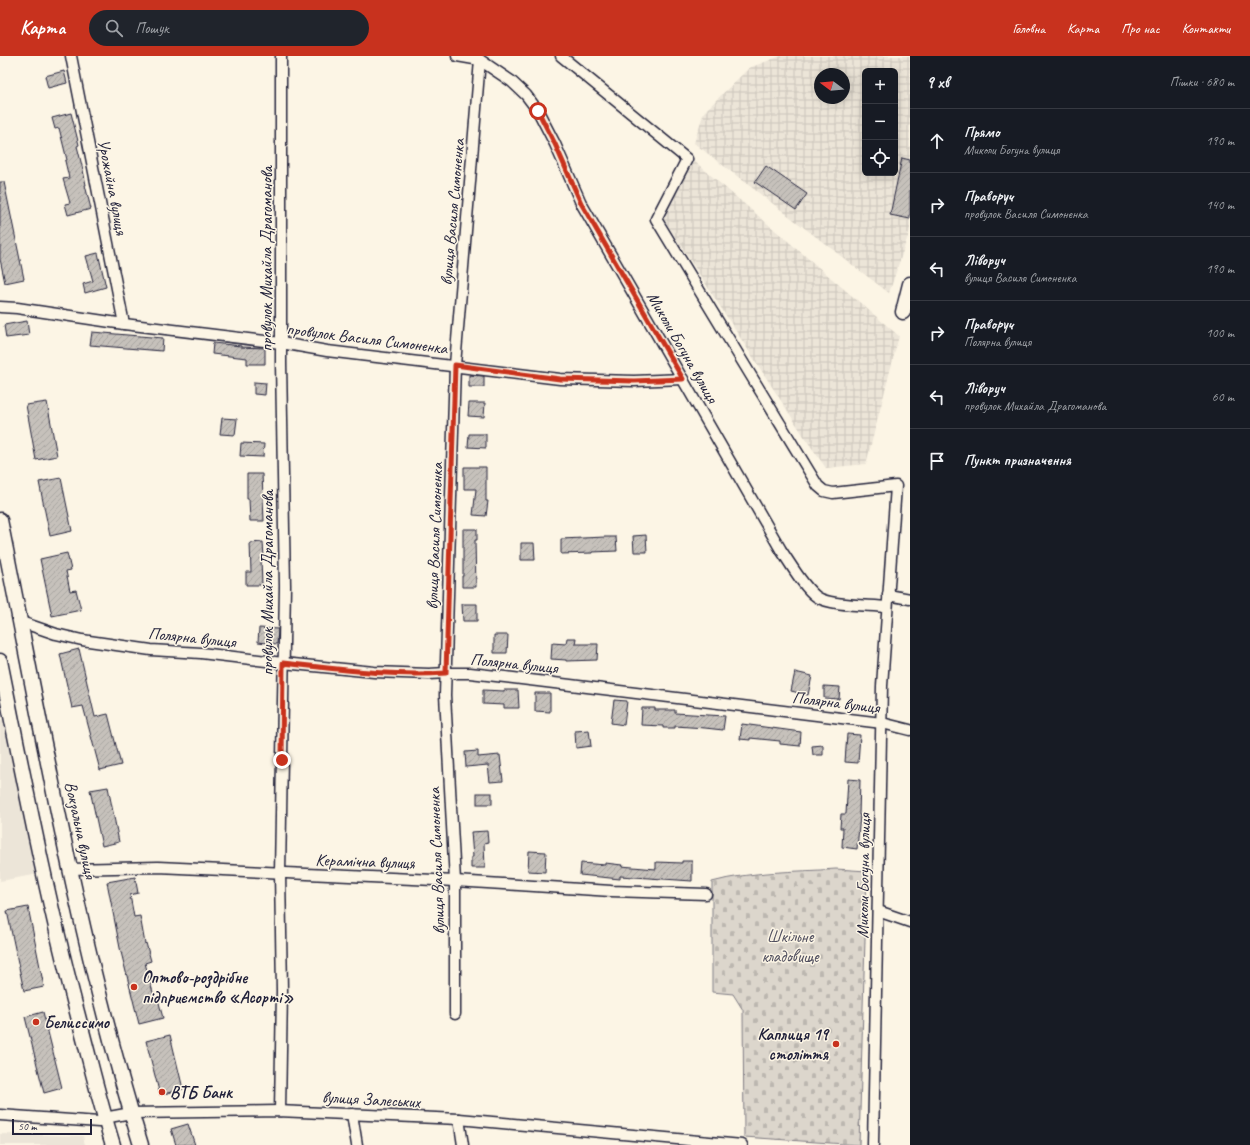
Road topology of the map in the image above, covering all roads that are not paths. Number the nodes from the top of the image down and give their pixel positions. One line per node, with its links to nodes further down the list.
1 (71, 56): 9 (street, Урожайна вулиця)
2 (281, 56): 10 (street, провулок Михайла Драгоманова)
3 (457, 56): 5 (street)
4 (561, 56): 14 (street, Миколи Богуна вулиця)
5 (480, 60): 11 (street, вулиця Василя Симоненка); 12 (street, Миколи Богуна вулиця)
6 (910, 284): 8 (street)
7 (0, 307): 9 (street, провулок Василя Симоненка)
8 (903, 312)
9 (124, 324): 10 (street, провулок Василя Симоненка)
10 (281, 343): 11 (street, провулок Василя Симоненка); 19 (street, провулок Михайла Драгоманова)
11 (455, 365): 12 (street, провулок Василя Симоненка); 20 (street, вулиця Василя Симоненка)
12 (683, 379): 16 (street, Миколи Богуна вулиця)
13 (0, 520): 17 (street, Вокзальна вулиця)
14 (888, 595): 15 (street); 16 (street, Миколи Богуна вулиця)
15 (910, 599)
16 (887, 607): 21 (street, Миколи Богуна вулиця)
17 (21, 622): 19 (street, Полярна вулиця); 23 (street, Вокзальна вулиця)
18 (0, 661): 34 (street)
19 (283, 663): 20 (street, Полярна вулиця); 24 (street, провулок Михайла Драгоманова)
20 (446, 673): 21 (street, Полярна вулиця); 25 (street, вулиця Василя Симоненка)
21 (882, 723): 22 (street, Полярна вулиця); 27 (street, Миколи Богуна вулиця)
22 (910, 730)
23 (70, 869): 24 (street, Керамічна вулиця); 31 (street, Вокзальна вулиця)
24 (280, 873): 25 (street, Керамічна вулиця); 30 (street, провулок Михайла Драгоманова)
25 (455, 881): 26 (street, Керамічна вулиця); 29 (street, вулиця Василя Симоненка)
26 (706, 894)
27 (878, 911): 28 (street); 41 (street, Миколи Богуна вулиця)
28 (910, 922)
29 (455, 1014)
30 (280, 1111): 31 (street, вулиця Залеських); 32 (street, вулиця Залеських)
31 (131, 1114): 34 (street, вулиця Залеських); 37 (street, Вокзальна вулиця)
32 (352, 1114): 35 (street, вулиця Залеських); 38 (street)
33 (0, 1115): 34 (street, вулиця Залеських)
34 (104, 1118): 36 (street)
35 (459, 1119): 39 (street); 40 (street, вулиця Залеських)
36 (113, 1145)
37 (141, 1145)
38 (357, 1145)
39 (463, 1145)
40 (742, 1145)
41 (873, 1145)

